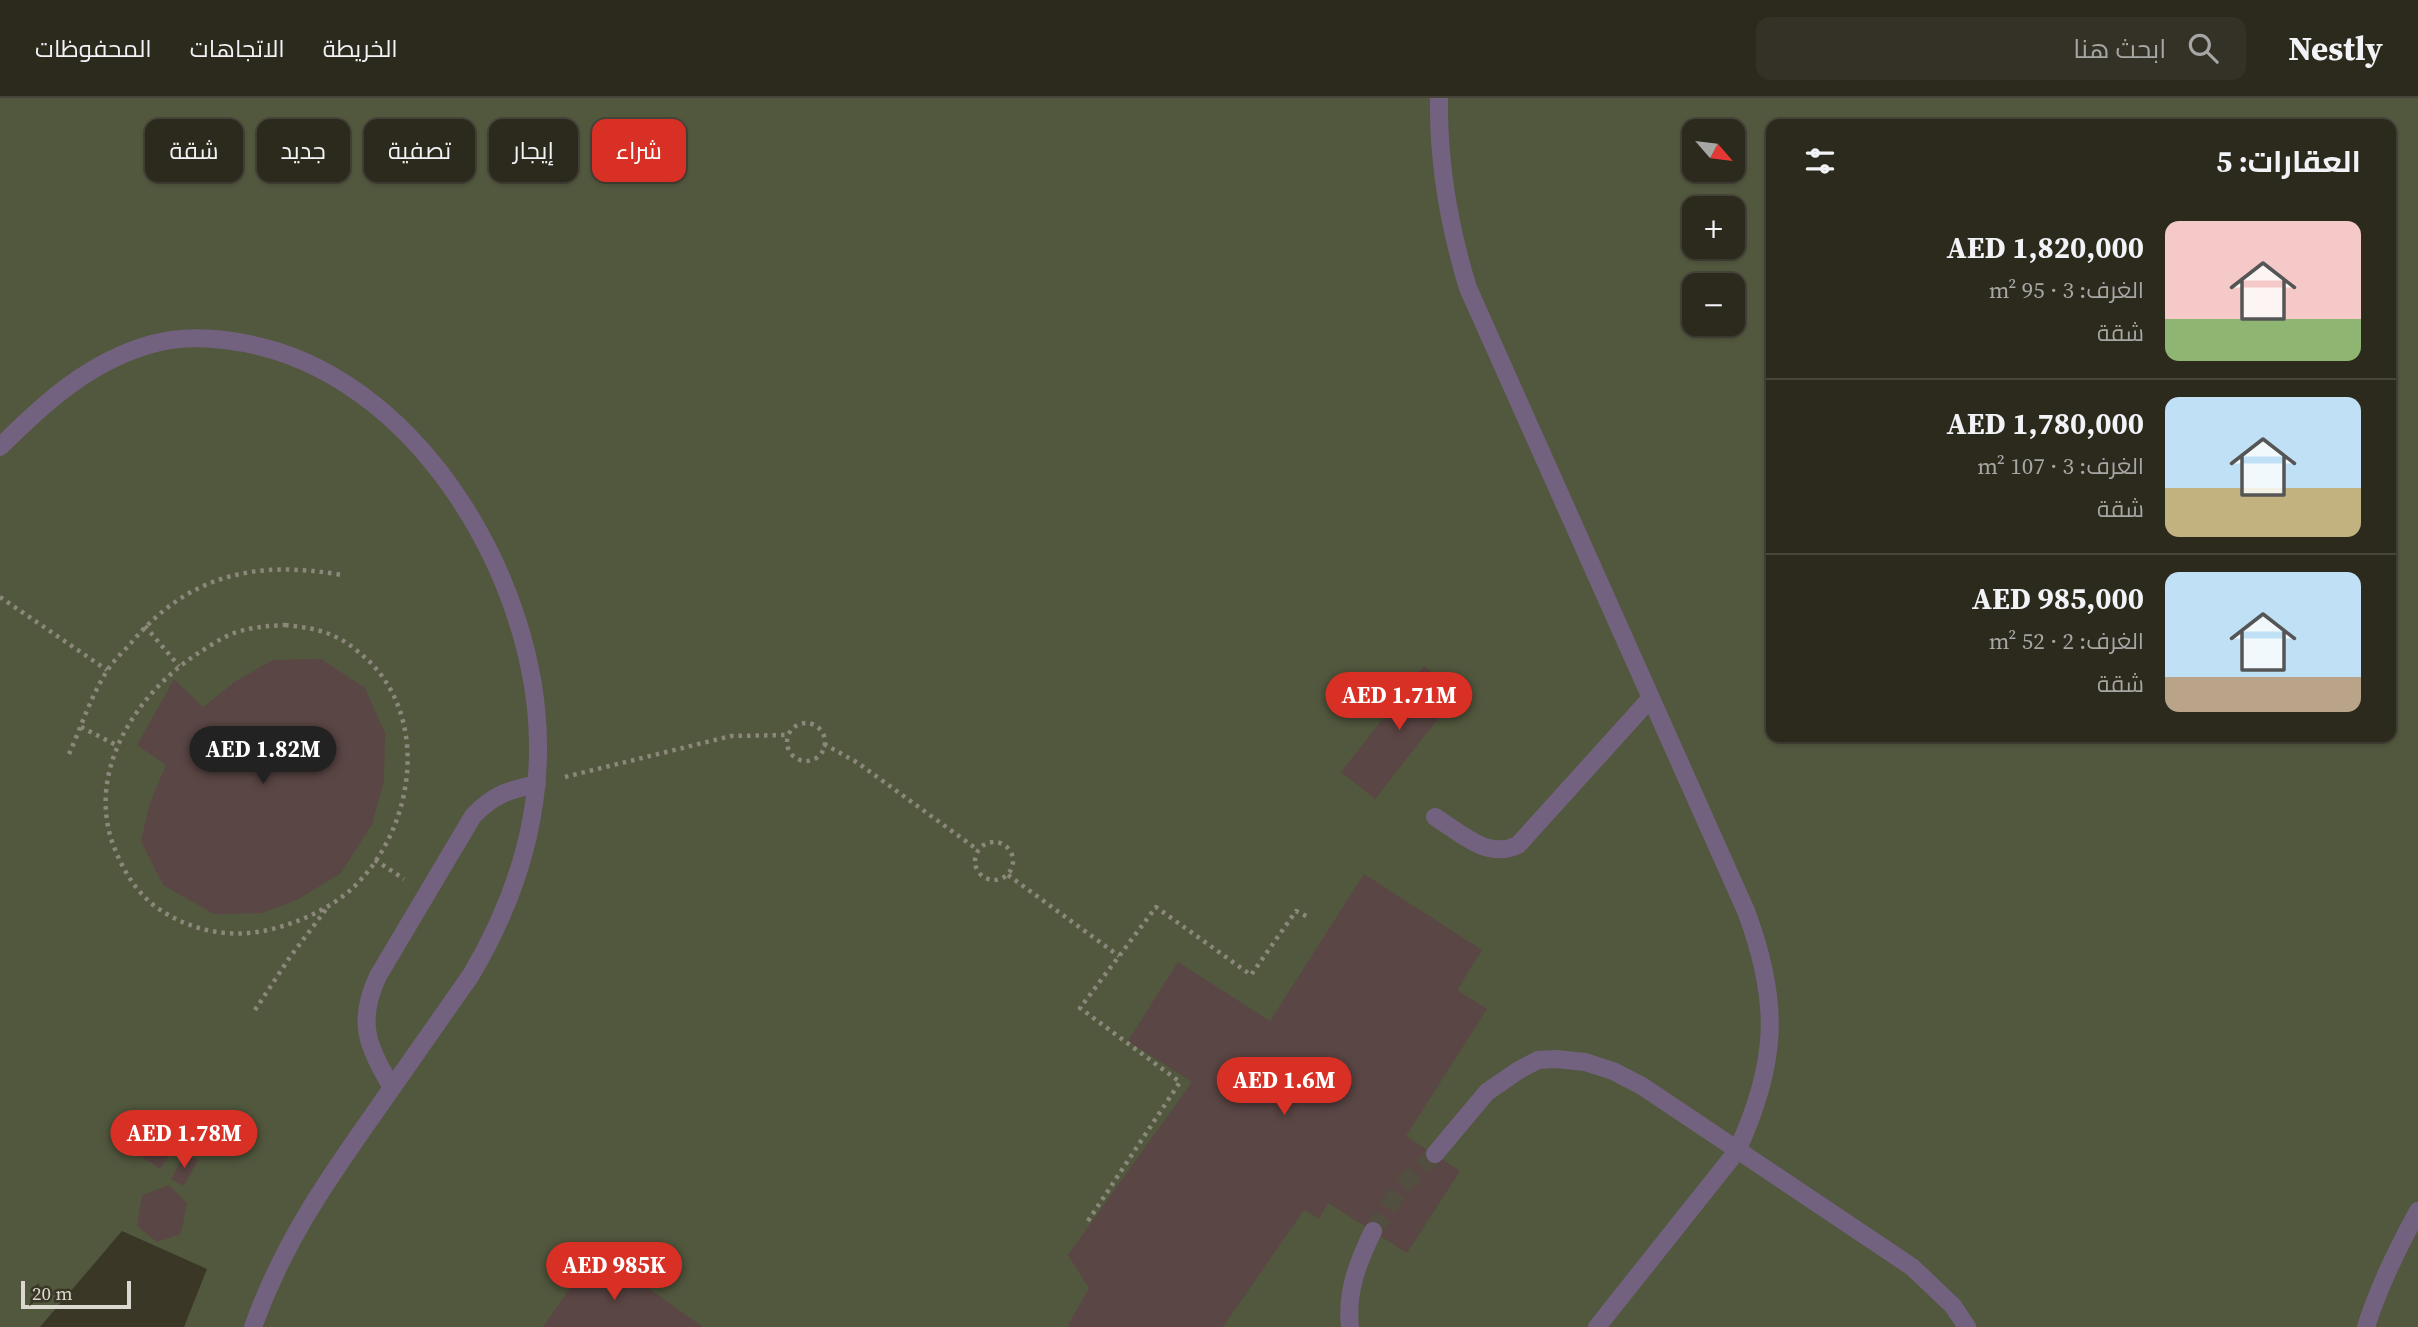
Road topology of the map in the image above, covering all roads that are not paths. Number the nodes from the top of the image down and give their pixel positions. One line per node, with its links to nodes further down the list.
1 (1439, 98): 3 (street)
2 (0, 447): 4 (street)
3 (1650, 699): 5 (street); 7 (street)
4 (537, 784): 6 (street); 6 (street)
5 (1435, 817)
6 (392, 1088): 11 (street)
7 (1737, 1151): 8 (street); 13 (street); 14 (street)
8 (1435, 1154)
9 (2418, 1211): 15 (street)
10 (1373, 1231): 12 (street)
11 (253, 1327)
12 (1350, 1327)
13 (1597, 1327)
14 (1967, 1327)
15 (2367, 1327)

